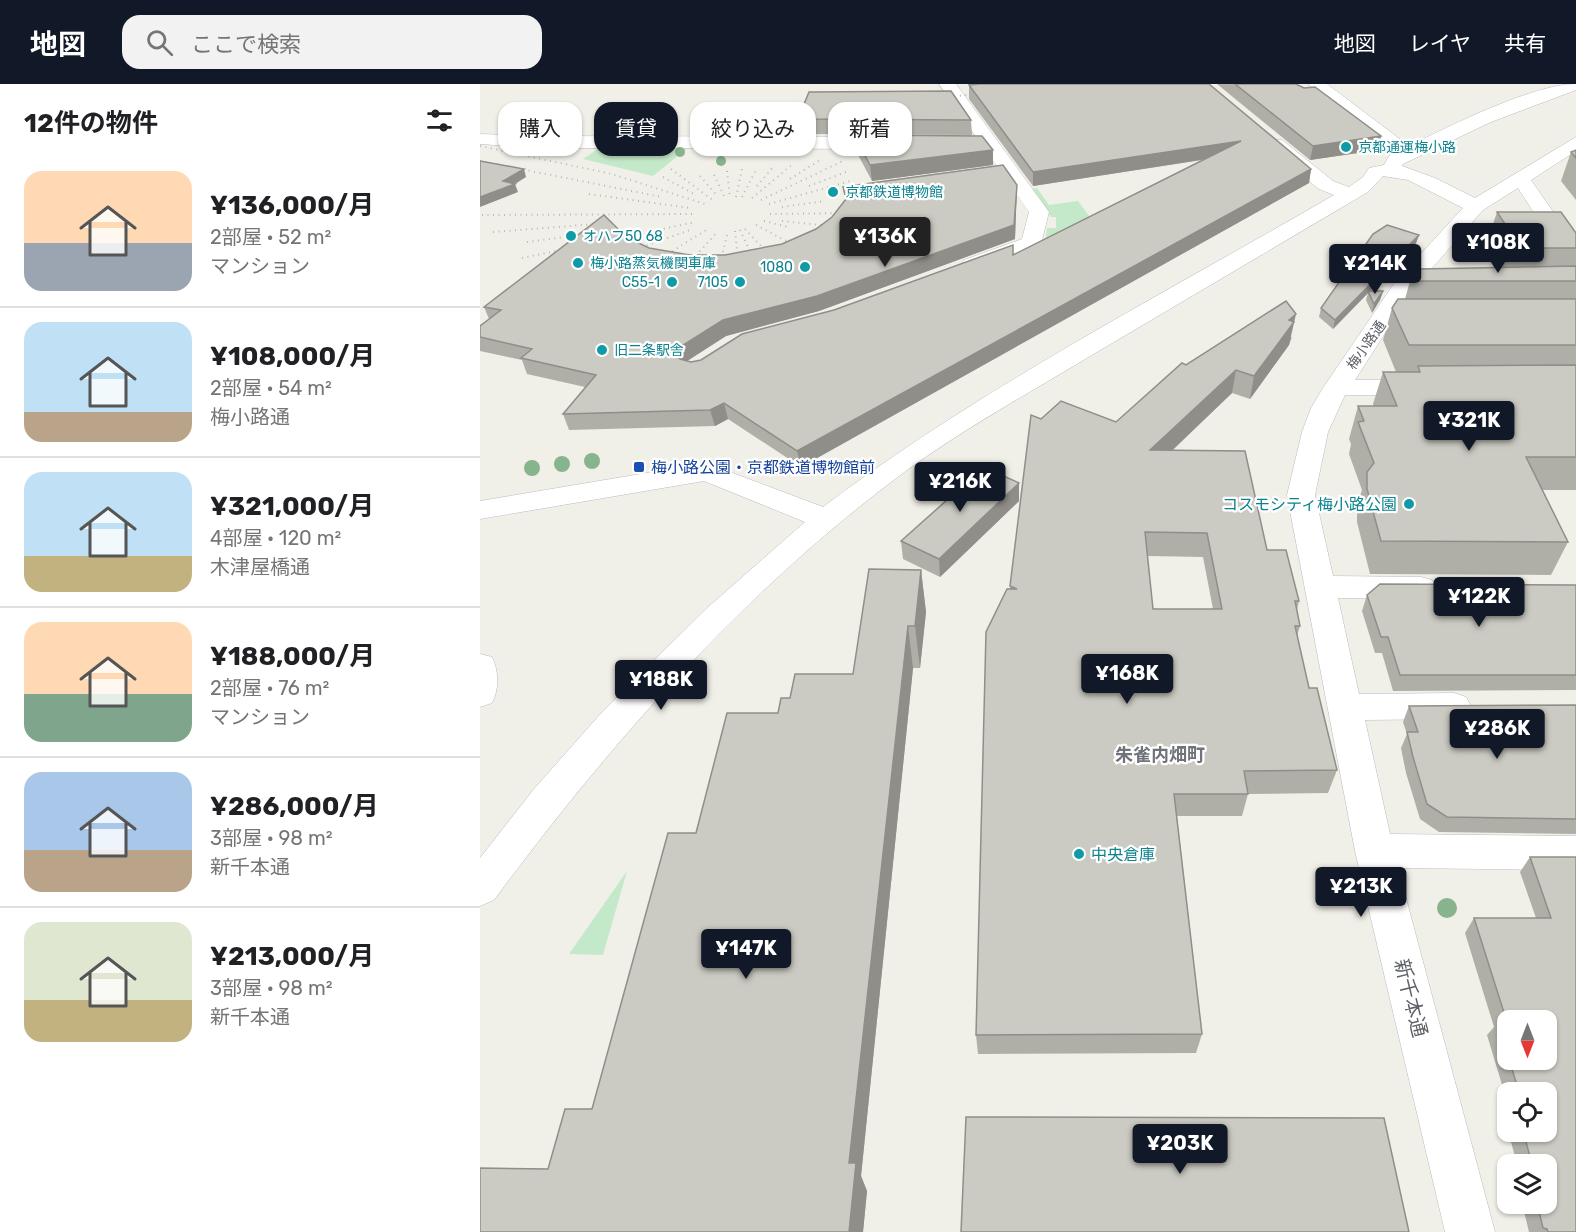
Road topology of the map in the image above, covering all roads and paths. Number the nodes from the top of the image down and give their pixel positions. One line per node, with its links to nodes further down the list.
1 (947, 84): 13 (street)
2 (1316, 84): 8 (street)
3 (1576, 85): 8 (street)
4 (1263, 134): 10 (street)
5 (480, 139): 7 (street)
6 (1576, 142): 9 (street, 梅小路通)
7 (917, 143)
8 (1408, 154): 10 (street)
9 (1520, 177): 11 (street, 梅小路通); 12 (street)
10 (1370, 182): 11 (street); 21 (street)
11 (1476, 206): 14 (street, 梅小路通)
12 (1576, 261)
13 (955, 272)
14 (1403, 287): 15 (street); 16 (street, 梅小路通)
15 (1431, 288)
16 (1382, 321): 17 (street); 19 (street, 梅小路通)
17 (1406, 321)
18 (1447, 387): 19 (street)
19 (1336, 388): 22 (street, 梅小路通)
20 (480, 510): 21 (street)
21 (826, 519): 30 (street)
22 (1320, 587): 23 (street); 27 (street, 新千本通)
23 (1450, 588)
24 (480, 666): 25 (street)
25 (480, 694)
26 (1484, 706): 27 (street)
27 (1345, 707): 28 (street, 新千本通)
28 (1374, 851): 29 (street); 31 (street, 新千本通)
29 (1576, 853)
30 (480, 888)
31 (1470, 1232)

